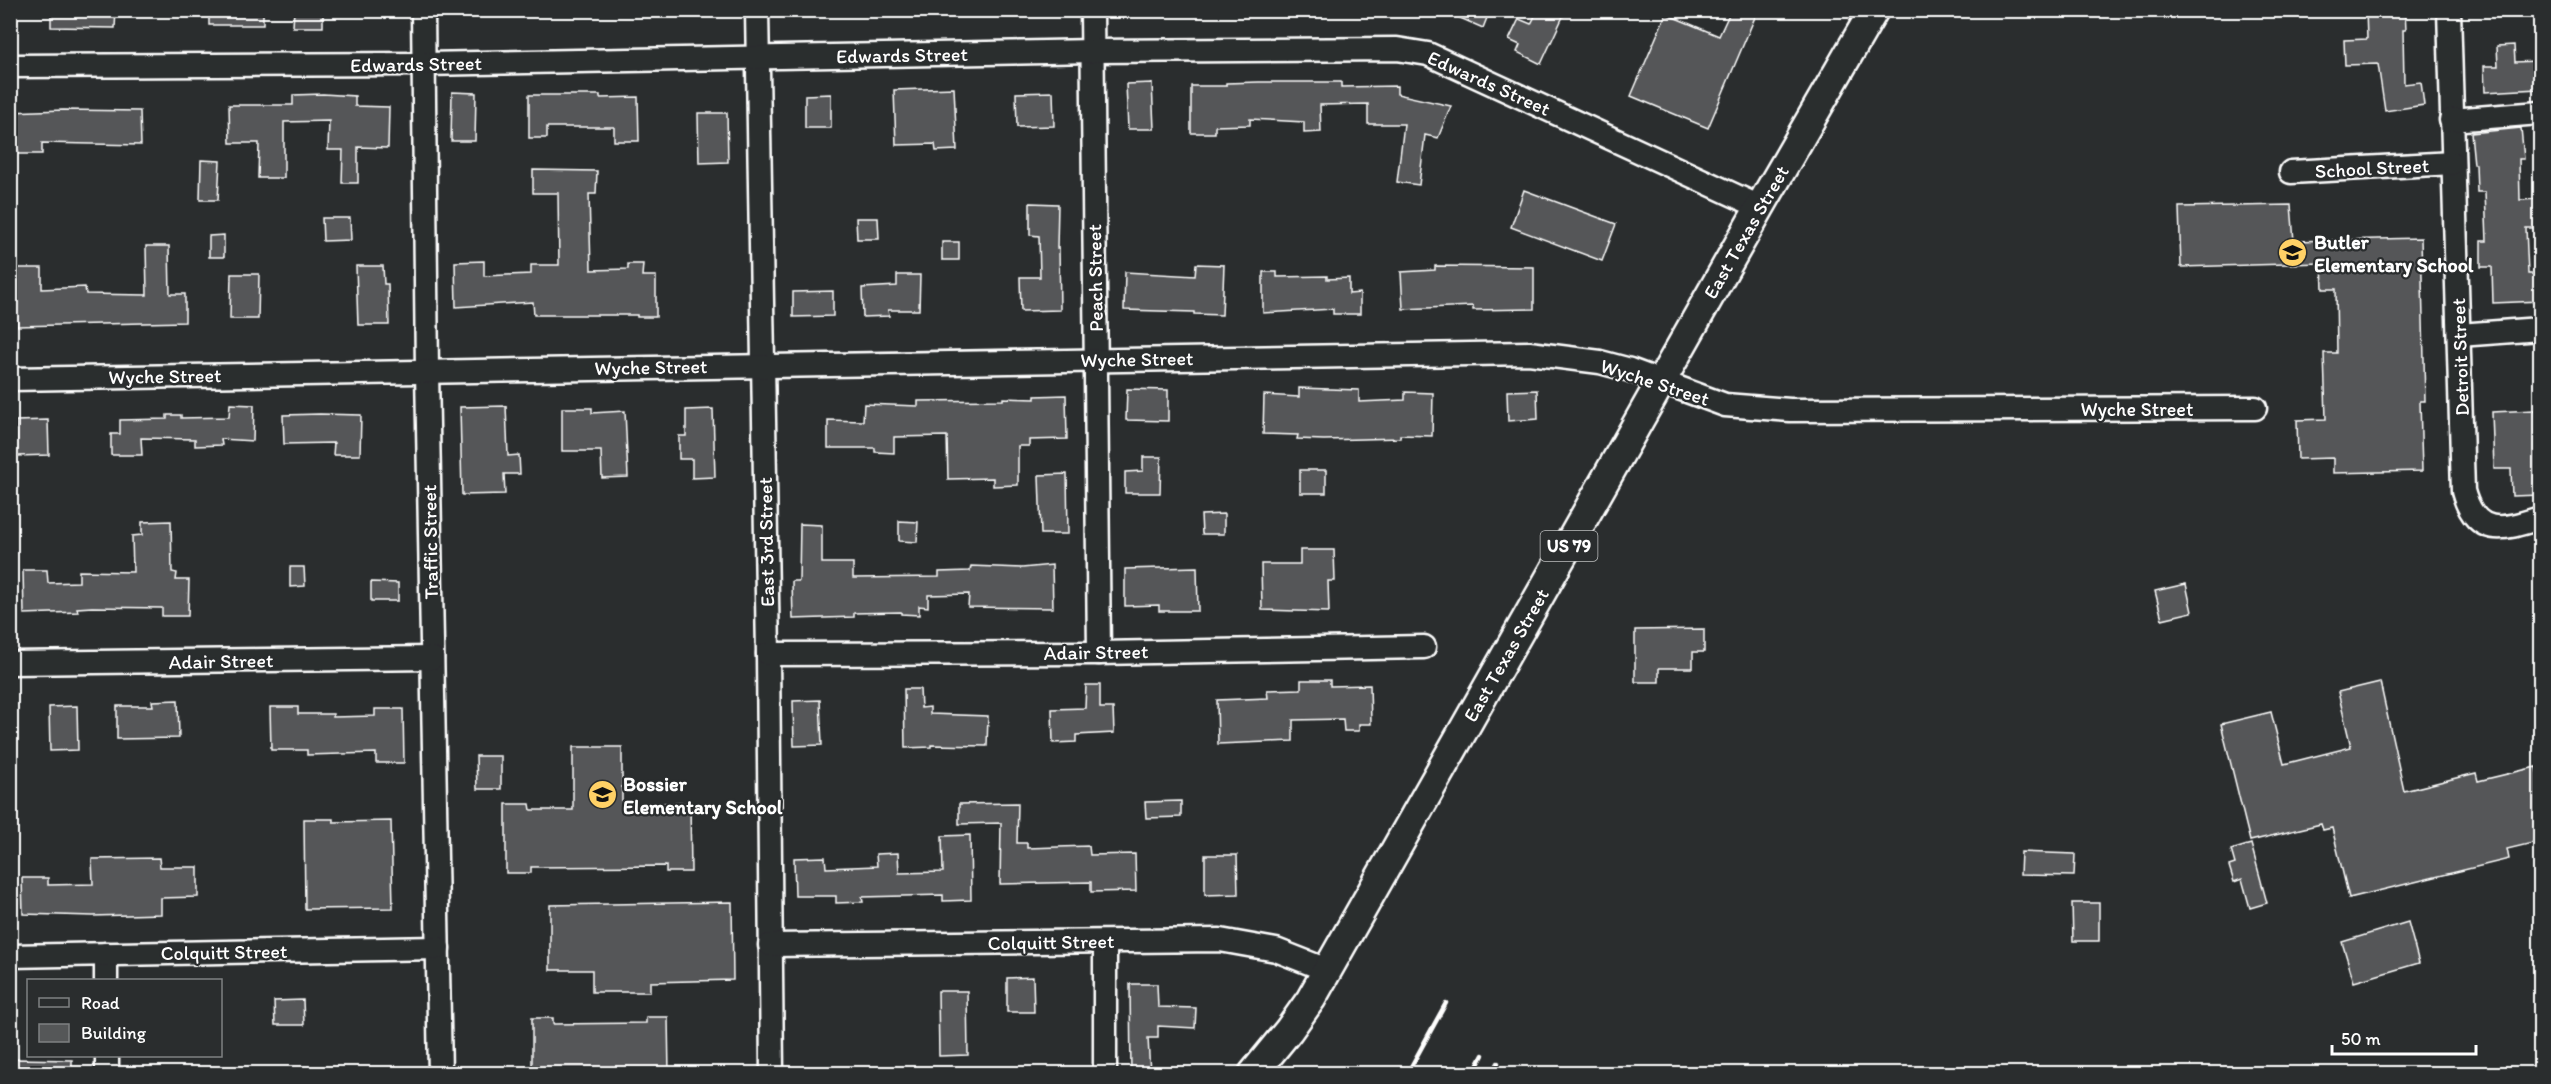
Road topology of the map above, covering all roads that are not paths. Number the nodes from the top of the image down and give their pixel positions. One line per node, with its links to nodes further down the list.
1 (423, 10): 8 (street, Traffic Street)
2 (757, 10): 7 (street, East 3rd Street)
3 (1092, 10): 6 (street, Peach Street)
4 (1874, 10): 14 (main road, East Texas Street / US 79)
5 (2449, 10): 11 (street, Detroit Street)
6 (1093, 51): 7 (street, Edwards Street); 14 (street, Edwards Street); 17 (street, Peach Street)
7 (757, 58): 8 (street, Edwards Street); 18 (street, East 3rd Street)
8 (424, 64): 9 (street, Edwards Street); 19 (street, Traffic Street)
9 (10, 66)
10 (2541, 113): 11 (street)
11 (2451, 120): 12 (street, Detroit Street)
12 (2453, 163): 13 (street, School Street); 16 (street, Detroit Street)
13 (2291, 172)
14 (1760, 207): 21 (main road, East Texas Street / US 79)
15 (2541, 329): 16 (street)
16 (2460, 335): 23 (street, Detroit Street)
17 (1096, 360): 18 (street, Wyche Street); 21 (street, Wyche Street); 25 (street, Peach Street)
18 (762, 365): 19 (street, Wyche Street); 26 (street, East 3rd Street)
19 (427, 371): 20 (street, Wyche Street); 27 (street, Traffic Street)
20 (10, 379)
21 (1662, 382): 22 (street, Wyche Street); 34 (main road, East Texas Street / US 79)
22 (2255, 408)
23 (2541, 518)
24 (1424, 647): 25 (street, Adair Street)
25 (1099, 653): 26 (street, Adair Street)
26 (768, 654): 30 (street, East 3rd Street)
27 (432, 658): 28 (street, Adair Street); 31 (street, Traffic Street)
28 (10, 663)
29 (1105, 942): 30 (street, Colquitt Street); 34 (street, Colquitt Street); 40 (street)
30 (770, 945): 39 (street, East 3rd Street)
31 (438, 948): 32 (street, Colquitt Street); 38 (street, Traffic Street)
32 (106, 954): 33 (street, Colquitt Street); 35 (street)
33 (10, 956)
34 (1328, 970): 41 (main road, East Texas Street / US 79)
35 (106, 979)
36 (106, 1057): 37 (street)
37 (106, 1074)
38 (440, 1074)
39 (772, 1074)
40 (1105, 1074)
41 (1253, 1074)

